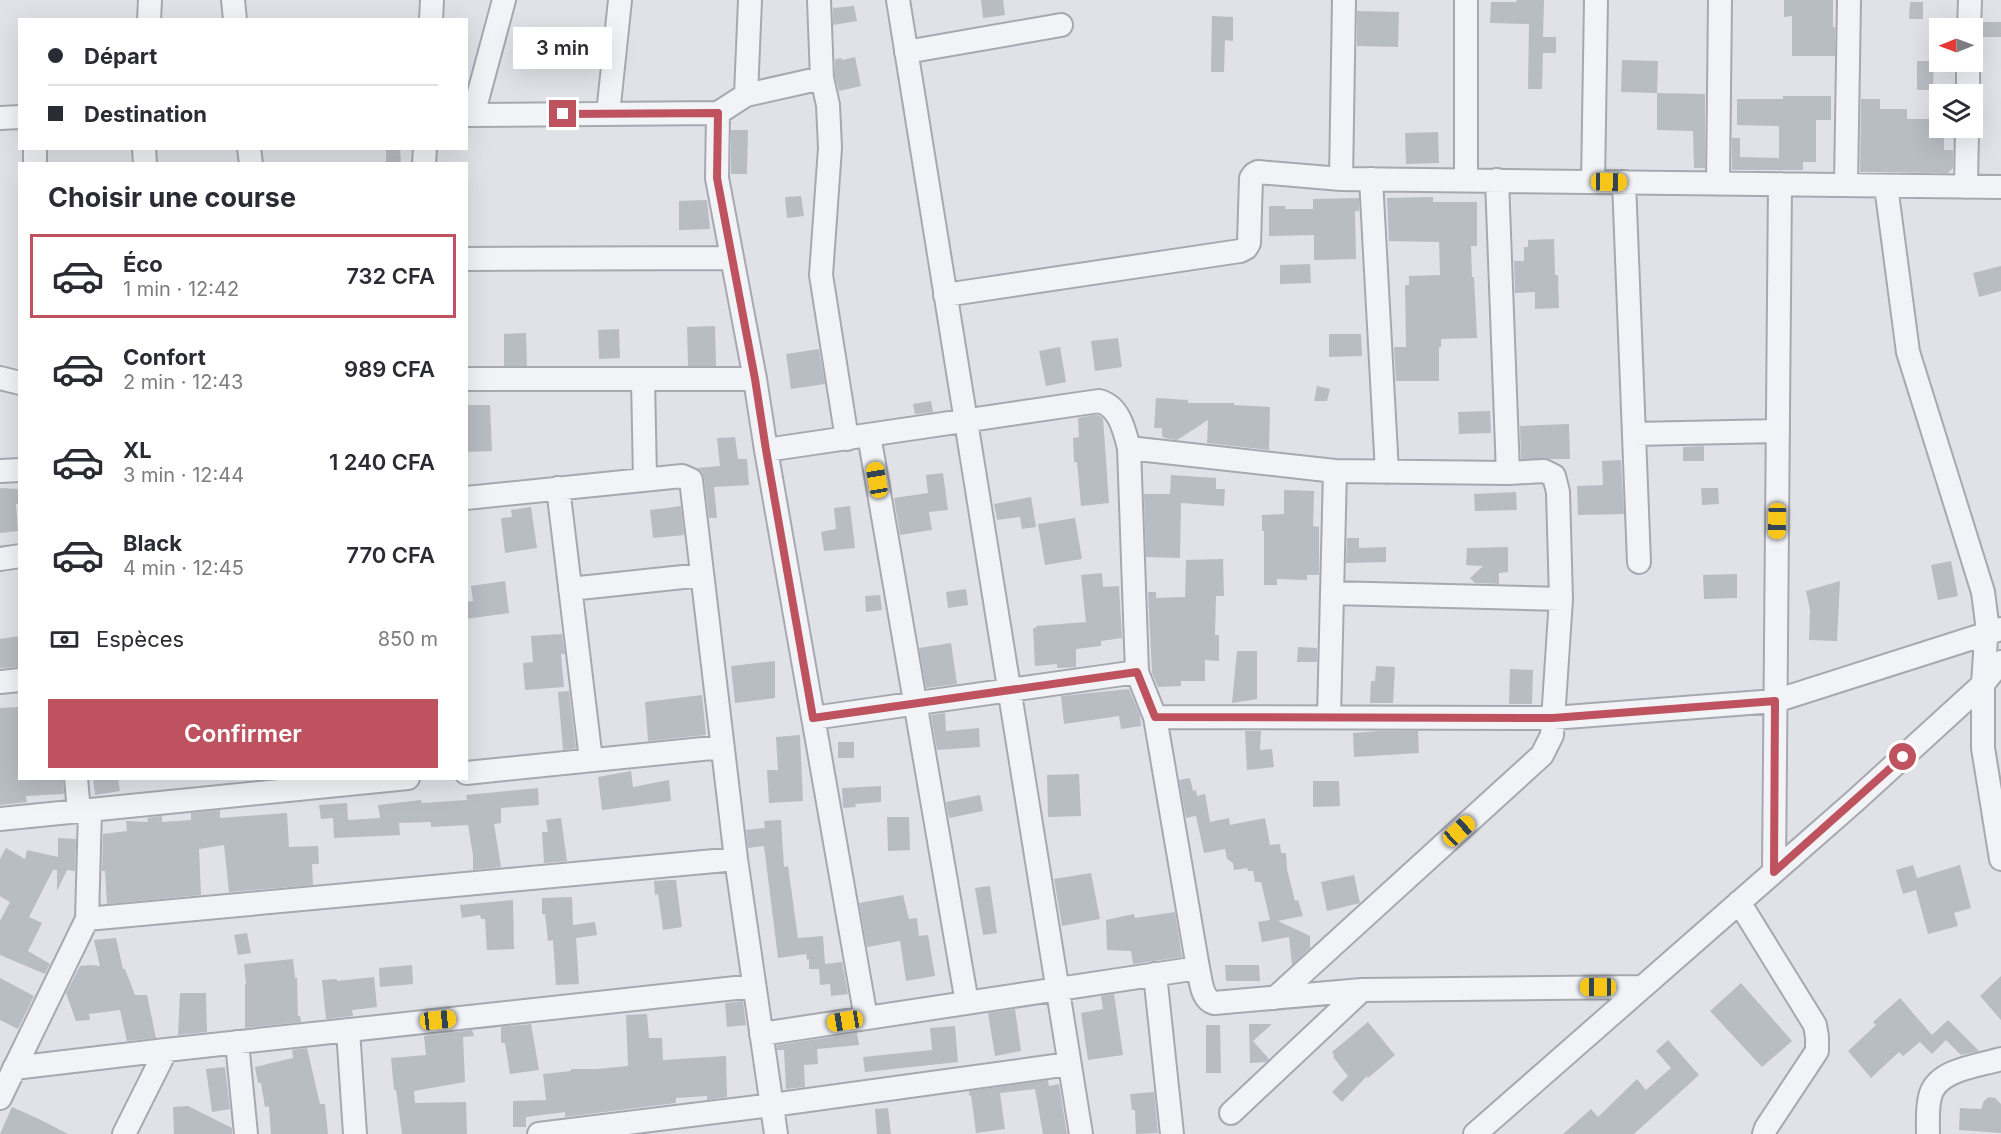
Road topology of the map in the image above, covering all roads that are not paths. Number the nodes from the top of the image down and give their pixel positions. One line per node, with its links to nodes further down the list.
1 (150, 0): 15 (street)
2 (233, 0): 16 (street)
3 (432, 0): 17 (street)
4 (504, 0): 25 (street)
5 (620, 0): 24 (street)
6 (750, 0): 22 (street)
7 (819, 0): 21 (street)
8 (898, 0): 20 (street)
9 (1344, 0): 29 (street)
10 (1466, 0): 31 (street)
11 (1596, 0): 33 (street)
12 (1720, 0): 35 (street)
13 (1849, 0): 37 (street)
14 (1970, 0): 18 (street)
15 (149, 18)
16 (235, 18)
17 (431, 18)
18 (1969, 18)
19 (1060, 25): 20 (street)
20 (906, 52): 43 (street)
21 (822, 78): 22 (street); 53 (street)
22 (746, 95): 23 (street)
23 (718, 113): 24 (street); 41 (street)
24 (608, 114): 25 (street)
25 (470, 115)
26 (18, 117): 27 (street)
27 (0, 118)
28 (1967, 138): 39 (street)
29 (1341, 179): 30 (street); 43 (street)
30 (1371, 179): 31 (street); 59 (street)
31 (1466, 180): 32 (street)
32 (1497, 180): 33 (street); 60 (street)
33 (1593, 182): 34 (street)
34 (1624, 182): 35 (street); 51 (street)
35 (1718, 183): 36 (street)
36 (1780, 184): 37 (street); 50 (street)
37 (1846, 185): 38 (street)
38 (1886, 186): 39 (street); 71 (street)
39 (1965, 187): 40 (street)
40 (2001, 187)
41 (731, 258): 42 (street); 47 (street)
42 (468, 259)
43 (945, 295): 49 (street)
44 (0, 378): 48 (street)
45 (468, 379): 46 (street)
46 (643, 379): 47 (street); 61 (street)
47 (755, 379): 55 (street)
48 (18, 382)
49 (966, 421): 52 (street); 54 (street); 77 (street)
50 (1778, 431): 51 (street); 78 (street)
51 (1634, 434): 66 (street)
52 (869, 435): 53 (street); 79 (street)
53 (847, 439): 55 (street)
54 (1129, 447): 58 (street); 73 (street)
55 (766, 450): 82 (street)
56 (18, 470): 57 (street)
57 (0, 471)
58 (1335, 471): 59 (street); 69 (street)
59 (1387, 472): 60 (street)
60 (1508, 473): 70 (street)
61 (645, 479): 62 (street); 67 (street)
62 (558, 488): 63 (street); 68 (street)
63 (468, 498)
64 (18, 556): 65 (street)
65 (0, 559)
66 (1640, 562)
67 (702, 575): 68 (street); 85 (street)
68 (570, 589): 86 (street)
69 (1332, 592): 70 (street); 81 (street)
70 (1561, 599): 83 (street)
71 (1994, 632): 76 (street); 78 (street)
72 (2001, 662): 76 (street)
73 (1137, 672): 77 (street); 80 (street)
74 (18, 680): 75 (street)
75 (0, 682)
76 (1983, 684): 84 (street); 95 (street)
77 (1009, 690): 79 (street); 102 (street)
78 (1775, 701): 83 (street); 95 (street)
79 (915, 704): 82 (street); 105 (street)
80 (1155, 717): 81 (street); 98 (street)
81 (1329, 717): 83 (street)
82 (813, 718): 106 (street)
83 (1553, 718): 104 (street)
84 (1992, 746): 94 (street)
85 (722, 747): 86 (street); 93 (street)
86 (591, 760): 87 (street)
87 (468, 773)
88 (76, 780): 91 (street)
89 (370, 780): 90 (street)
90 (294, 784): 91 (street)
91 (84, 811): 92 (street); 97 (street)
92 (1, 822)
93 (736, 859): 97 (street); 100 (street)
94 (2001, 859)
95 (1774, 872): 96 (street)
96 (1739, 902): 101 (street); 125 (street)
97 (87, 919): 113 (street)
98 (1198, 968): 99 (street); 104 (street)
99 (1155, 974): 102 (street); 123 (street)
100 (754, 986): 107 (street); 108 (street)
101 (1642, 987): 103 (street); 124 (street)
102 (1057, 989): 105 (street); 112 (street)
103 (1362, 990): 104 (street); 116 (street)
104 (1275, 998)
105 (967, 1003): 106 (street)
106 (866, 1018): 108 (street)
107 (348, 1030): 109 (street); 119 (street)
108 (761, 1034): 115 (street)
109 (237, 1042): 110 (street); 118 (street)
110 (166, 1050): 113 (street); 117 (street)
111 (2001, 1059): 126 (street)
112 (1069, 1064): 115 (street); 122 (street)
113 (14, 1068): 114 (street)
114 (0, 1098)
115 (772, 1105): 120 (street); 121 (street)
116 (1231, 1113)
117 (124, 1134)
118 (246, 1134)
119 (355, 1134)
120 (539, 1134)
121 (776, 1134)
122 (1081, 1134)
123 (1172, 1134)
124 (1475, 1134)
125 (1764, 1134)
126 (1928, 1134)

